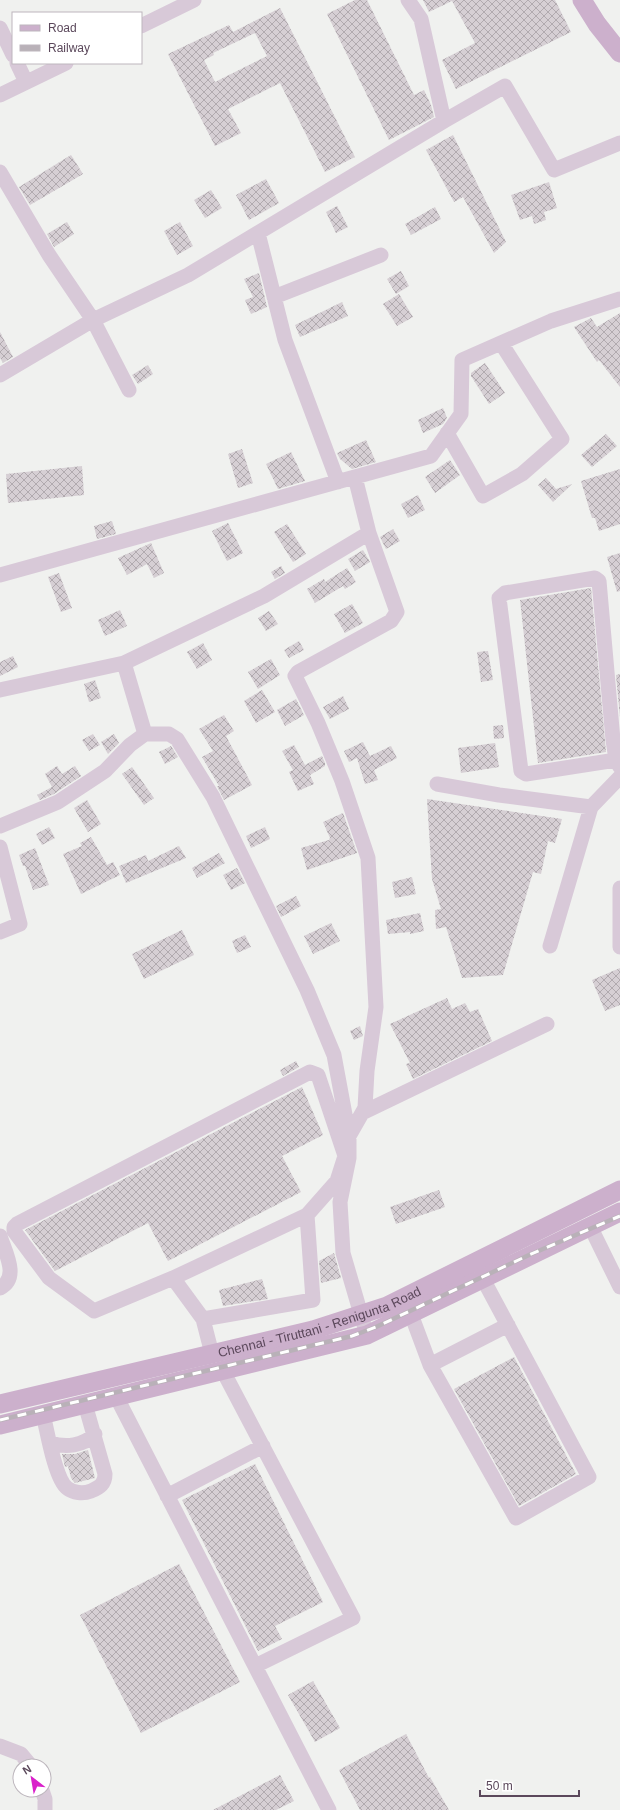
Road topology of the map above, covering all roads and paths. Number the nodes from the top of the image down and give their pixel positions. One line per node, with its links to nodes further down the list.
1 (194, 0): 4 (street)
2 (408, 0): 12 (street)
3 (582, 0): 7 (main road)
4 (142, 26)
5 (0, 28): 6 (street)
6 (12, 53)
7 (620, 53)
8 (17, 64): 10 (street)
9 (64, 64): 10 (street)
10 (26, 82): 11 (street)
11 (0, 96)
12 (444, 121): 13 (street); 15 (street)
13 (620, 143)
14 (0, 172): 19 (street)
15 (258, 233): 17 (street); 19 (street)
16 (381, 255): 17 (street)
17 (274, 298): 25 (street)
18 (620, 299): 20 (street)
19 (93, 320): 21 (street); 22 (street)
20 (501, 343): 23 (street); 23 (street)
21 (0, 375)
22 (129, 390)
23 (447, 433): 24 (street)
24 (355, 477): 25 (street); 26 (street)
25 (338, 482): 27 (street)
26 (369, 533): 28 (street); 42 (street)
27 (0, 575)
28 (124, 663): 29 (street); 30 (street)
29 (0, 690)
30 (145, 734): 35 (street); 43 (street)
31 (618, 763): 31 (street)
32 (620, 777): 34 (street)
33 (437, 784): 34 (street)
34 (591, 807): 39 (street)
35 (0, 826)
36 (0, 847): 38 (street)
37 (620, 888): 40 (street)
38 (0, 932)
39 (550, 946)
40 (620, 947)
41 (547, 1024): 42 (street)
42 (362, 1113): 43 (street)
43 (349, 1136): 56 (street)
44 (620, 1190): 49 (main road, Chennai - Tiruttani - Renigunta Road)
45 (620, 1212): 47 (main road, Chennai - Tiruttani - Renigunta Road)
46 (307, 1215): 51 (street); 51 (street); 57 (street)
47 (590, 1226): 50 (main road, Chennai - Tiruttani - Renigunta Road); 53 (street)
48 (0, 1236): 54 (street)
49 (497, 1251): 50 (main road); 56 (main road, Chennai - Tiruttani - Renigunta Road)
50 (506, 1268): 52 (main road, Chennai - Tiruttani - Renigunta Road)
51 (174, 1278): 57 (street)
52 (483, 1279): 55 (main road, Chennai - Tiruttani - Renigunta Road); 58 (street)
53 (620, 1287)
54 (0, 1288)
55 (411, 1314): 59 (main road, Chennai - Tiruttani - Renigunta Road); 61 (street)
56 (362, 1315): 59 (street); 60 (main road, Chennai - Tiruttani - Renigunta Road)
57 (203, 1319): 60 (street)
58 (508, 1325): 61 (street); 61 (street)
59 (367, 1335): 62 (main road, Chennai - Tiruttani - Renigunta Road)
60 (212, 1354): 64 (main road, Chennai - Tiruttani - Renigunta Road)
61 (430, 1365)
62 (223, 1371): 63 (main road, Chennai - Tiruttani - Renigunta Road); 70 (street)
63 (116, 1396): 65 (main road, Chennai - Tiruttani - Renigunta Road); 71 (street)
64 (0, 1404)
65 (85, 1404): 66 (main road, Chennai - Tiruttani - Renigunta Road); 68 (street)
66 (43, 1414): 67 (main road, Chennai - Tiruttani - Renigunta Road); 69 (street)
67 (0, 1425)
68 (95, 1434): 69 (street); 69 (street)
69 (50, 1443)
70 (263, 1446): 71 (street); 72 (street)
71 (167, 1496): 72 (street)
72 (255, 1666): 77 (street)
73 (0, 1746): 74 (street)
74 (24, 1758)
75 (45, 1798): 76 (street)
76 (46, 1810)
77 (329, 1810)

